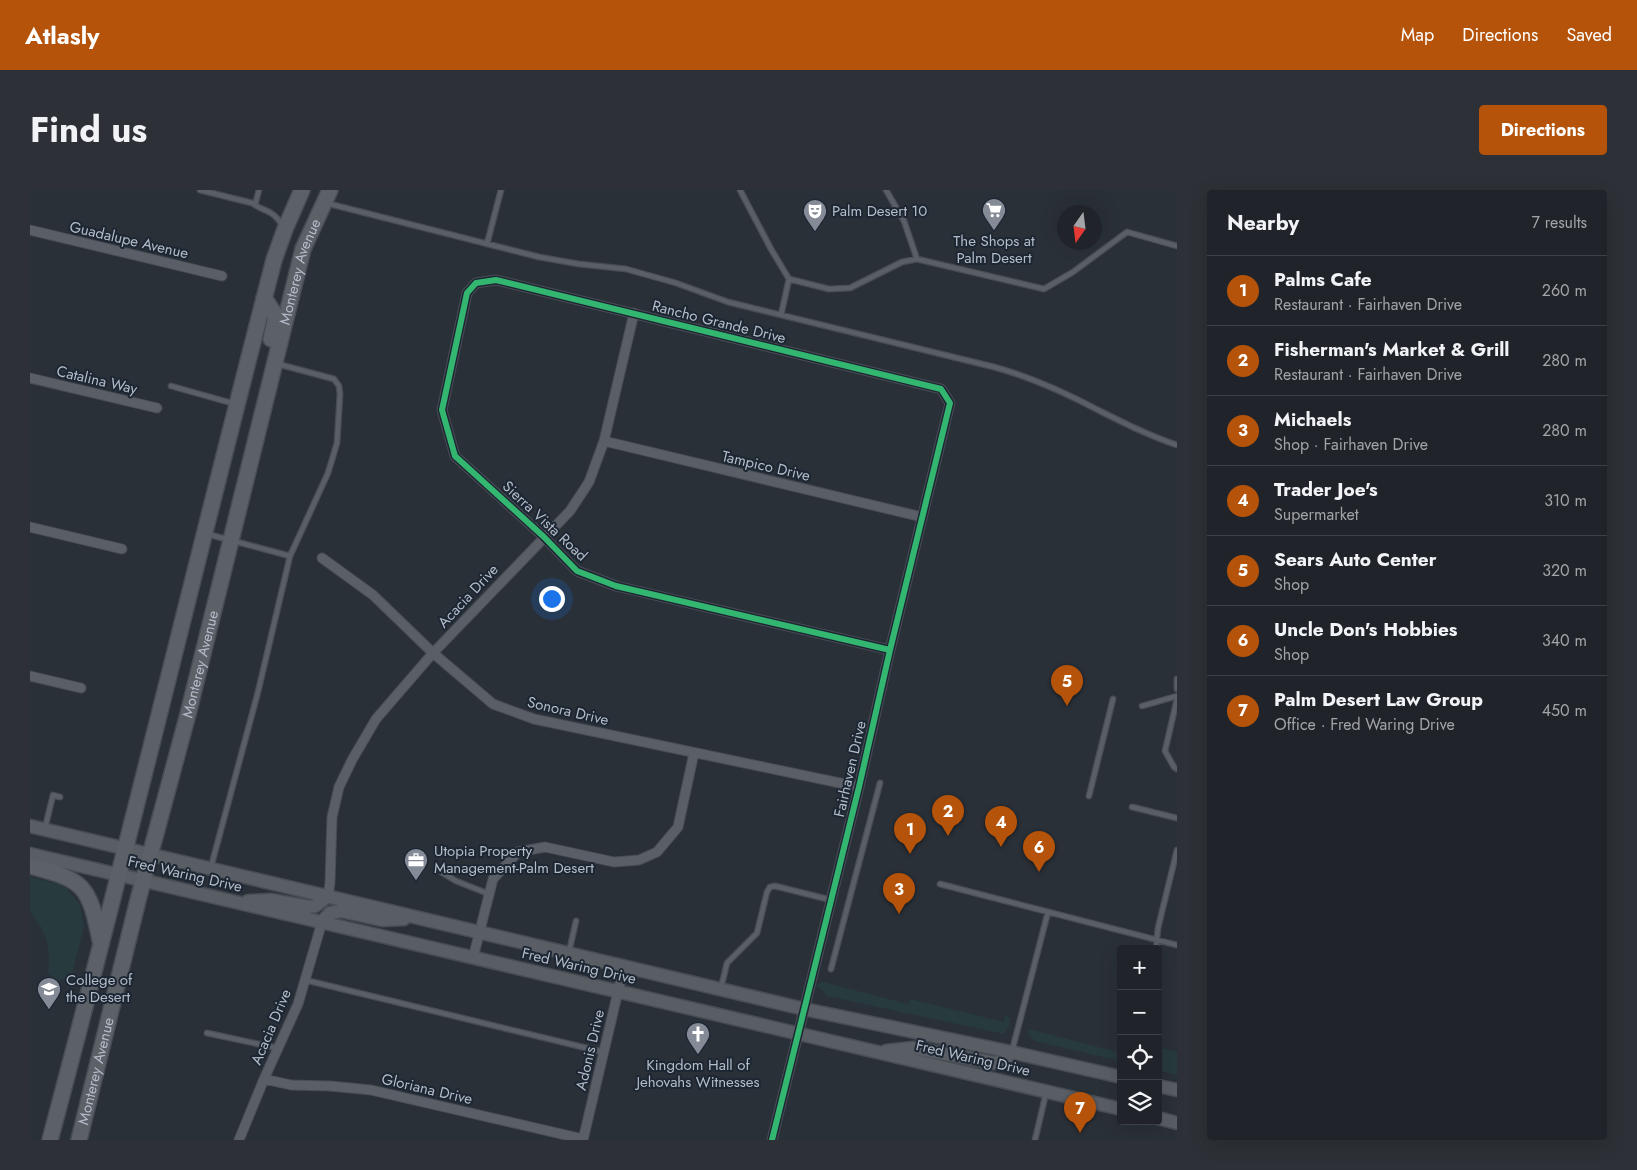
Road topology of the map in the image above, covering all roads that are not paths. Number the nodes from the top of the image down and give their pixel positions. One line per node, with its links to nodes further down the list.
1 (200, 190): 8 (lane)
2 (259, 190): 8 (lane)
3 (302, 190): 10 (main road, Monterey Avenue)
4 (501, 190): 11 (lane)
5 (740, 190): 15 (lane)
6 (886, 190): 13 (lane)
7 (325, 194): 11 (lane); 20 (main road, Monterey Avenue)
8 (255, 205): 10 (lane)
9 (30, 230): 14 (street, Guadalupe Avenue)
10 (285, 230): 17 (main road, Monterey Avenue)
11 (488, 244): 19 (lane)
12 (1177, 246): 13 (lane)
13 (916, 259): 15 (lane)
14 (222, 276)
15 (789, 278): 19 (lane)
16 (476, 283): 18 (street, Rancho Grande Drive); 31 (street, Sierra Vista Road)
17 (264, 298): 20 (main road); 24 (main road, Monterey Avenue)
18 (634, 313): 23 (street, Rancho Grande Drive); 26 (street, Acacia Drive)
19 (781, 315): 27 (lane)
20 (275, 363): 32 (main road, Monterey Avenue); 34 (lane)
21 (30, 378): 25 (street, Catalina Way)
22 (171, 386): 24 (lane)
23 (950, 402): 28 (street, Fairhaven Drive)
24 (237, 404): 30 (main road, Monterey Avenue)
25 (157, 408)
26 (604, 441): 28 (street, Tampico Drive); 31 (street, Acacia Drive)
27 (1177, 446)
28 (922, 517): 36 (street, Fairhaven Drive)
29 (30, 527): 33 (street)
30 (204, 533): 32 (lane); 55 (main road, Monterey Avenue)
31 (544, 537): 36 (street, Sierra Vista Road); 37 (street, Acacia Drive)
32 (231, 540): 34 (lane); 58 (main road, Monterey Avenue)
33 (122, 549)
34 (290, 556): 60 (lane)
35 (322, 558): 37 (street, Sonora Drive)
36 (890, 650): 48 (street, Fairhaven Drive)
37 (433, 653): 45 (street, Sonora Drive); 66 (street, Acacia Drive)
38 (30, 676): 40 (street)
39 (1177, 679): 41 (lane)
40 (81, 688)
41 (1177, 689)
42 (1177, 697): 44 (lane); 46 (lane)
43 (1113, 699): 49 (lane)
44 (1142, 706)
45 (694, 753): 48 (street, Sonora Drive); 65 (street)
46 (1177, 768)
47 (880, 783): 81 (lane)
48 (859, 787): 67 (street, Fairhaven Drive)
49 (1089, 796)
50 (60, 797): 54 (lane)
51 (1132, 807): 52 (lane)
52 (1177, 818)
53 (30, 826): 54 (main road, Fred Waring Drive)
54 (45, 830): 55 (main road, Fred Waring Drive)
55 (126, 848): 58 (main road, Fred Waring Drive); 62 (main road, Monterey Avenue)
56 (1177, 850): 74 (lane)
57 (30, 854): 62 (main road, Fred Waring Drive)
58 (150, 854): 60 (main road, Fred Waring Drive); 63 (main road, Monterey Avenue)
59 (30, 866): 75 (main road)
60 (211, 868): 66 (main road, Fred Waring Drive)
61 (438, 870): 65 (lane)
62 (119, 876): 63 (main road, Fred Waring Drive); 75 (main road, Monterey Avenue)
63 (144, 881): 68 (main road, Fred Waring Drive); 101 (main road, Monterey Avenue)
64 (940, 884): 69 (lane)
65 (489, 894): 73 (street)
66 (328, 896): 68 (main road); 70 (main road, Fred Waring Drive)
67 (831, 900): 83 (lane); 85 (street, Fairhaven Drive)
68 (240, 903): 72 (main road, Fred Waring Drive)
69 (1048, 912): 74 (lane); 91 (lane)
70 (420, 919): 72 (main road); 73 (main road, Fred Waring Drive)
71 (576, 921): 78 (lane)
72 (322, 922): 79 (main road, Fred Waring Drive); 82 (street, Acacia Drive)
73 (478, 933): 78 (main road, Fred Waring Drive); 79 (street)
74 (1157, 940): 76 (lane); 77 (lane)
75 (101, 944): 100 (main road, Monterey Avenue)
76 (1156, 945)
77 (1177, 945)
78 (569, 954): 80 (main road, Fred Waring Drive)
79 (473, 958): 84 (main road, Fred Waring Drive)
80 (624, 966): 83 (main road, Fred Waring Drive); 84 (street, Adonis Drive)
81 (831, 969)
82 (305, 980): 88 (street, Acacia Drive); 89 (lane)
83 (721, 989): 85 (main road, Fred Waring Drive)
84 (618, 992): 87 (main road, Fred Waring Drive); 89 (street, Adonis Drive)
85 (804, 1008): 87 (street, Fairhaven Drive); 91 (main road, Fred Waring Drive)
86 (206, 1033): 88 (lane)
87 (798, 1035): 90 (main road, Fred Waring Drive); 104 (street, Fairhaven Drive)
88 (278, 1048): 93 (street, Acacia Drive)
89 (603, 1052): 103 (street, Adonis Drive)
90 (873, 1052): 91 (main road); 96 (main road, Fred Waring Drive)
91 (1011, 1052): 92 (main road, Fred Waring Drive)
92 (1117, 1076)
93 (264, 1079): 102 (street, Acacia Drive); 103 (street, Gloriana Drive)
94 (1162, 1087): 95 (main road)
95 (1177, 1090)
96 (1047, 1092): 97 (main road, Fred Waring Drive); 105 (lane)
97 (1117, 1108)
98 (1162, 1119): 99 (main road)
99 (1177, 1123)
100 (50, 1140)
101 (79, 1140)
102 (239, 1140)
103 (583, 1140)
104 (772, 1140)
105 (1035, 1140)

